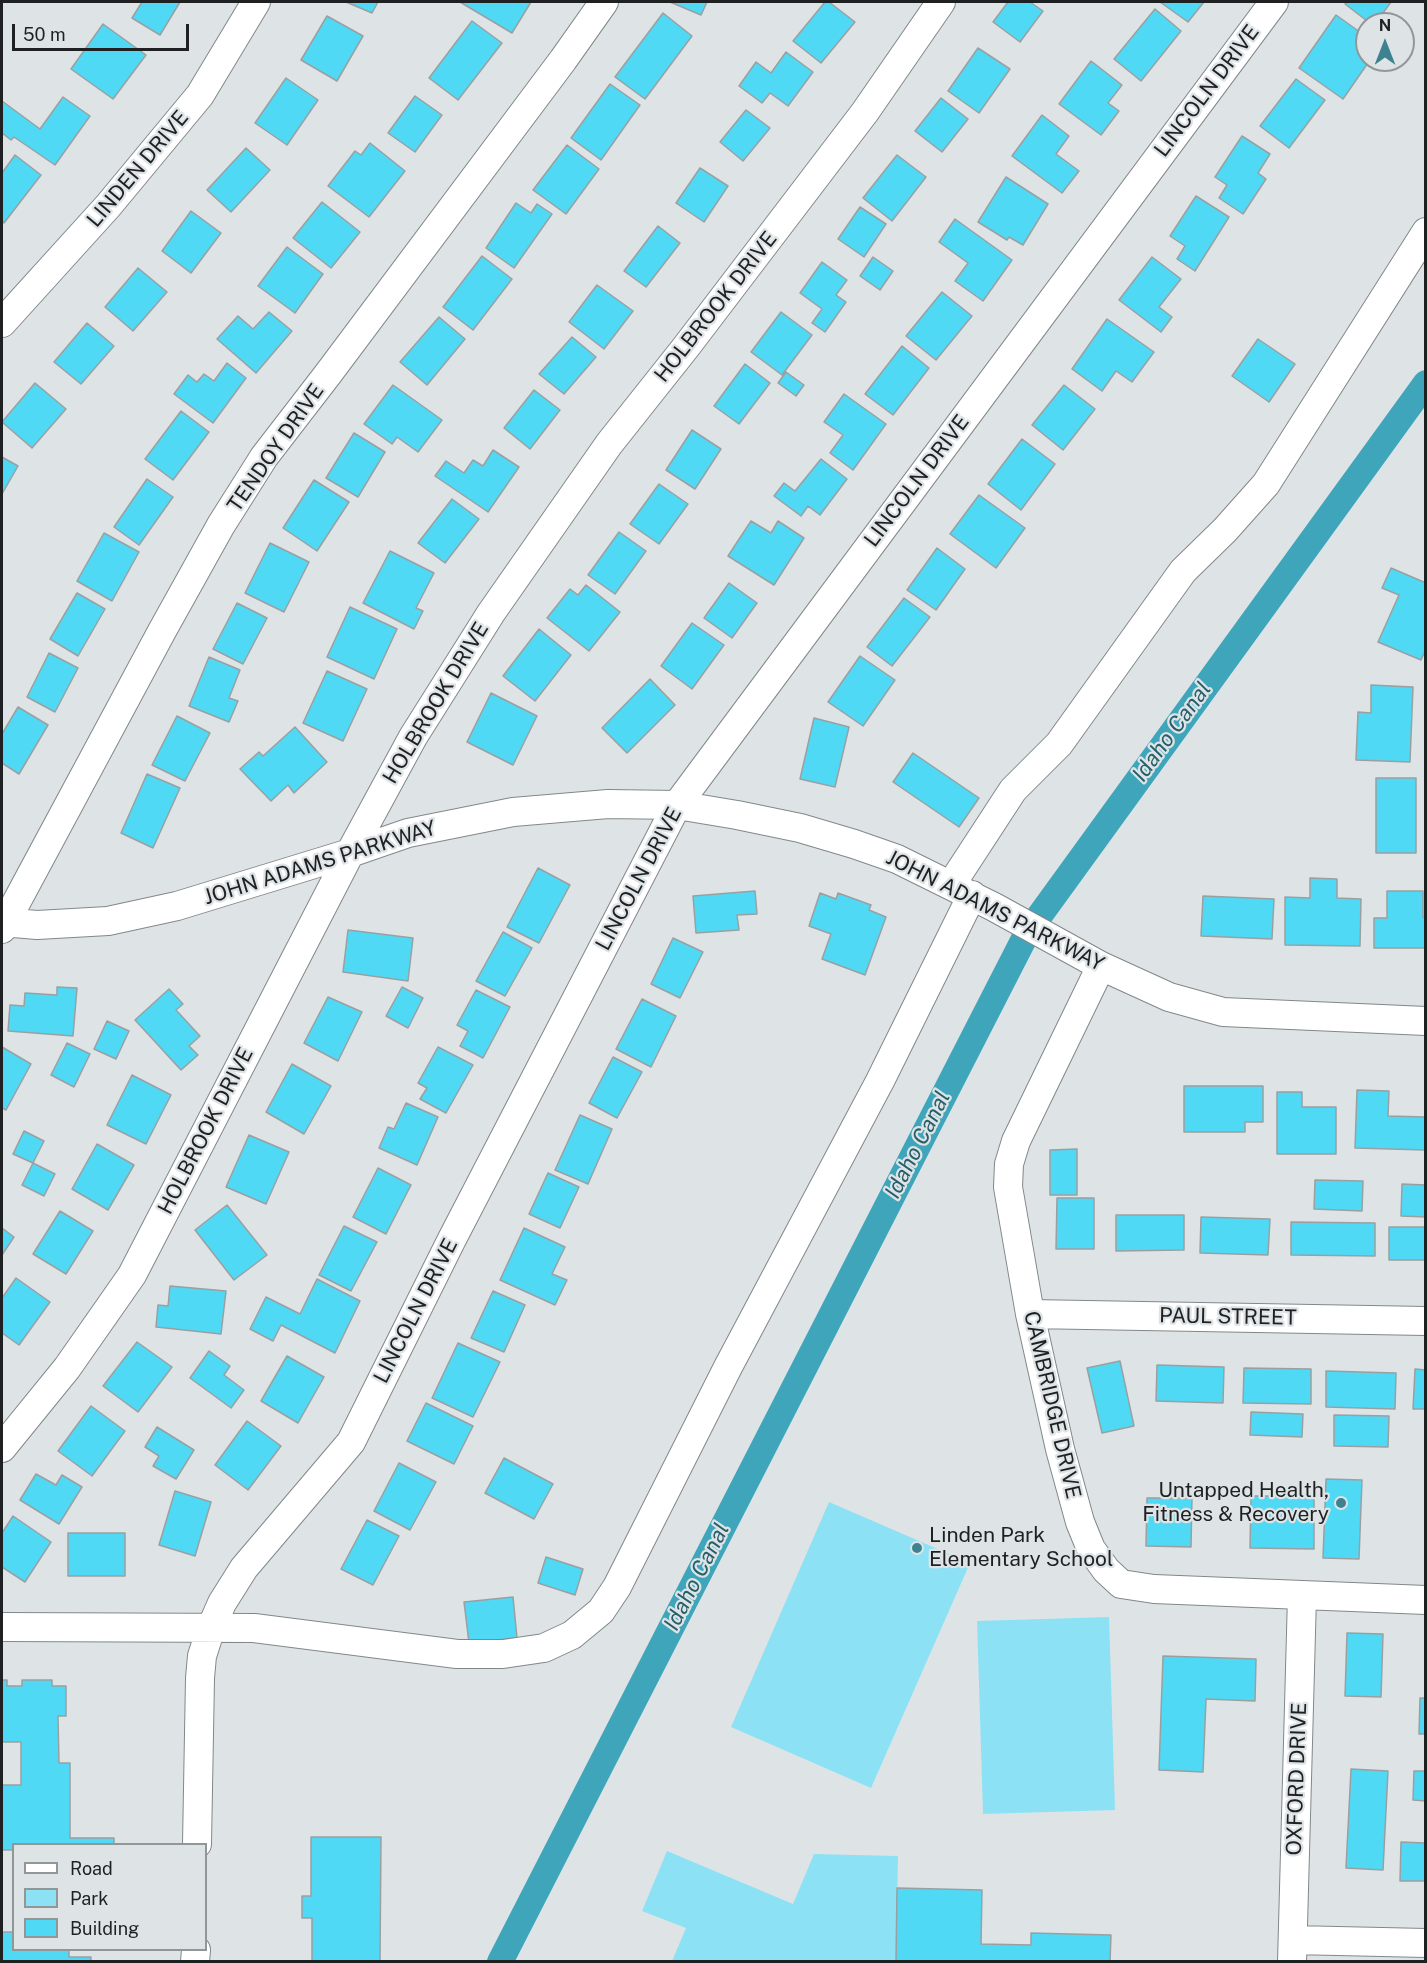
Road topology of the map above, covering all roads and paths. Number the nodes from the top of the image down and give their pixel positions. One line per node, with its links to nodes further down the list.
1 (256, 2): 6 (street, LINDEN DRIVE)
2 (604, 2): 10 (street, TENDOY DRIVE)
3 (941, 2): 8 (street, HOLBROOK DRIVE)
4 (1274, 2): 7 (street, LINCOLN DRIVE)
5 (1425, 232): 9 (street)
6 (2, 323)
7 (676, 805): 8 (street, JOHN ADAMS PARKWAY); 9 (street, JOHN ADAMS PARKWAY); 19 (street, LINCOLN DRIVE)
8 (350, 853): 10 (street, JOHN ADAMS PARKWAY); 15 (street, HOLBROOK DRIVE)
9 (961, 890): 11 (street, JOHN ADAMS PARKWAY); 19 (street)
10 (2, 925)
11 (1101, 966): 12 (street, JOHN ADAMS PARKWAY); 13 (street, CAMBRIDGE DRIVE)
12 (1425, 1021)
13 (1030, 1314): 14 (street, PAUL STREET); 16 (street, CAMBRIDGE DRIVE)
14 (1425, 1321)
15 (2, 1448)
16 (1302, 1596): 17 (street, CAMBRIDGE DRIVE); 22 (street, OXFORD DRIVE)
17 (1425, 1600)
18 (2, 1627): 19 (street)
19 (211, 1628): 20 (street, LINCOLN DRIVE)
20 (197, 1843)
21 (1425, 1943): 22 (street)
22 (1292, 1951)

